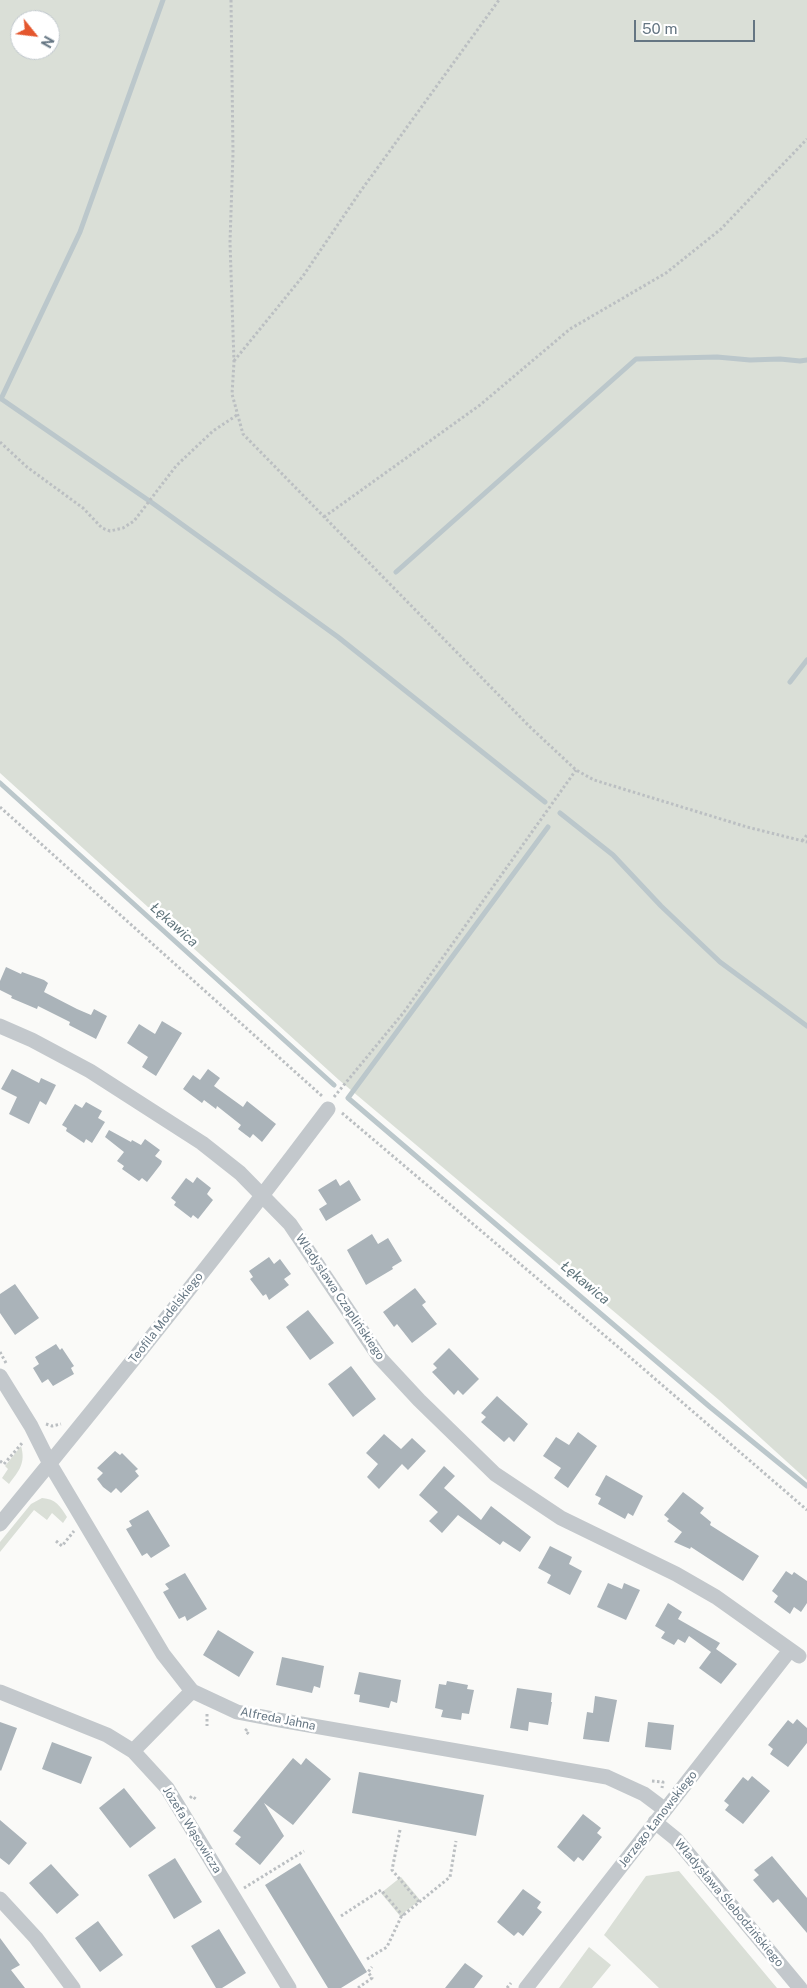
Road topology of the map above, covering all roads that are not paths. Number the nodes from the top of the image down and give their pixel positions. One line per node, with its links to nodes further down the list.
1 (0, 1026): 3 (street, Władysława Czaplińskiego)
2 (333, 1109): 3 (street, Teofila Modelskiego)
3 (263, 1196): 5 (street, Teofila Modelskiego); 7 (street, Władysława Czaplińskiego)
4 (5, 1372): 5 (street, Alfreda Jahna)
5 (50, 1464): 6 (street, Teofila Modelskiego); 8 (street, Alfreda Jahna)
6 (0, 1524)
7 (794, 1653): 11 (street, Jerzego Łanowskiego)
8 (192, 1690): 10 (street); 11 (street, Alfreda Jahna)
9 (0, 1692): 10 (street, Józefa Wąsowicza)
10 (133, 1751): 15 (street, Józefa Wąsowicza)
11 (659, 1805): 12 (street, Jerzego Łanowskiego)
12 (655, 1822): 16 (street, Jerzego Łanowskiego); 17 (street, Władysława Ślebodzińskiego)
13 (0, 1899): 14 (street)
14 (73, 1988)
15 (289, 1988)
16 (526, 1988)
17 (800, 1988)

